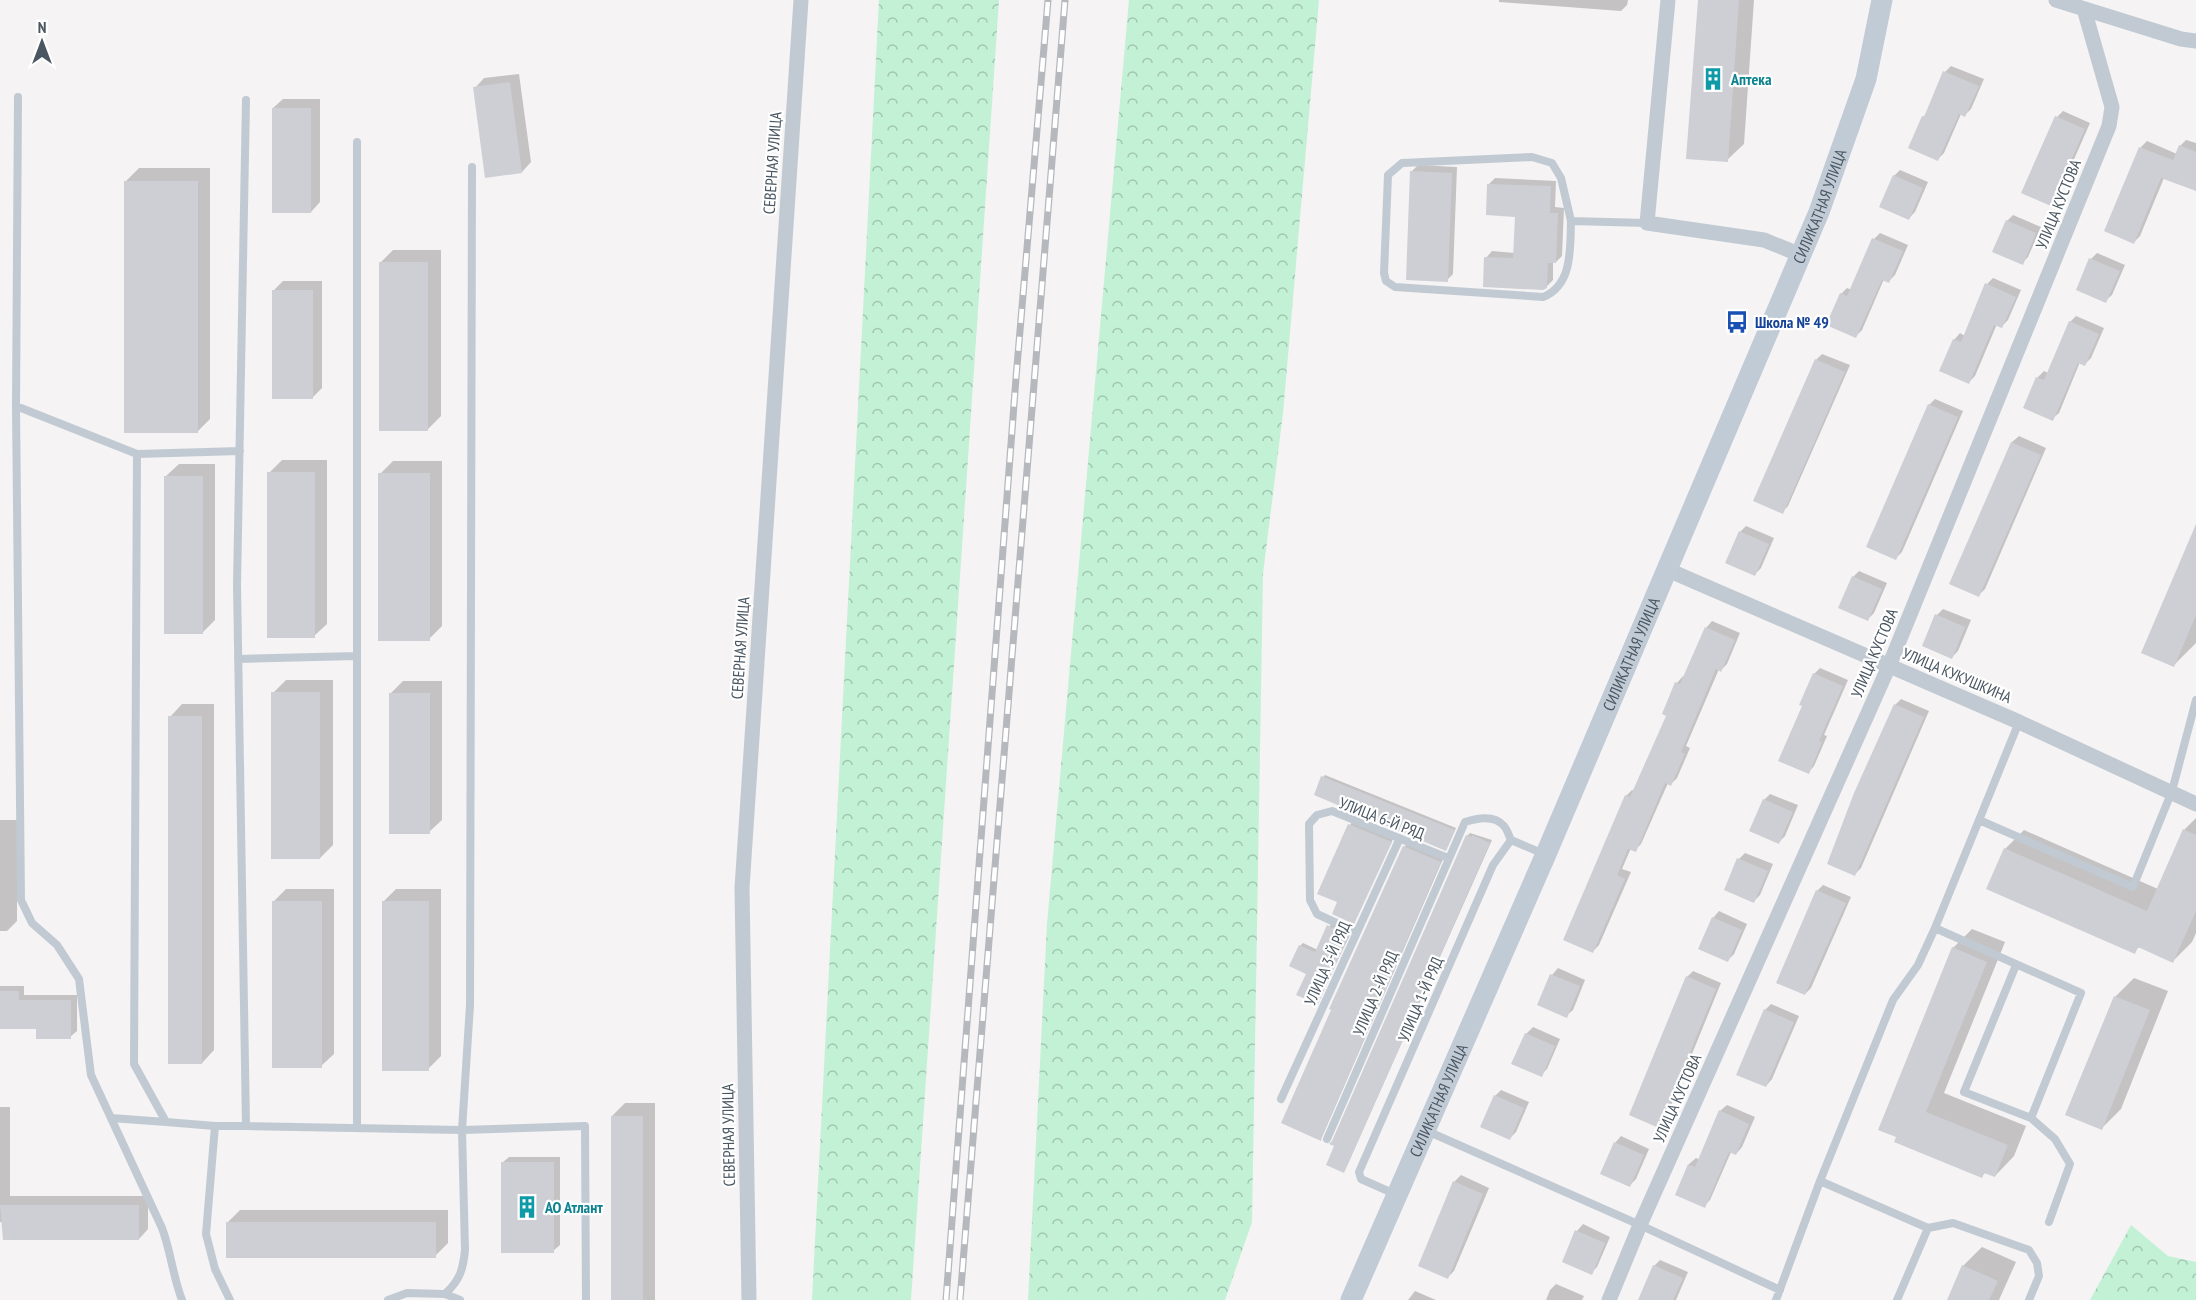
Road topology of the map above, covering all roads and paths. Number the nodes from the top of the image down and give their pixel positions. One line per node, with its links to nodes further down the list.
1 (801, 0): 55 (street, СЕВЕРНАЯ УЛИЦА)
2 (1668, 0): 12 (street)
3 (1882, 0): 13 (street, СИЛИКАТНАЯ УЛИЦА)
4 (2056, 0): 5 (street)
5 (2084, 9): 6 (street); 20 (street, УЛИЦА КУСТОВА)
6 (2196, 40)
7 (18, 96): 14 (lane)
8 (246, 100): 15 (lane)
9 (357, 142): 18 (lane)
10 (472, 167): 40 (lane)
11 (1571, 221): 11 (lane); 12 (lane)
12 (1647, 223): 13 (street)
13 (1801, 255): 17 (street, СИЛИКАТНАЯ УЛИЦА)
14 (16, 406): 16 (lane); 34 (lane)
15 (240, 451): 16 (lane); 19 (lane)
16 (137, 454): 36 (lane)
17 (1668, 570): 20 (street, УЛИЦА КУКУШКИНА); 28 (street, СИЛИКАТНАЯ УЛИЦА)
18 (357, 656): 19 (lane); 39 (lane)
19 (238, 659): 38 (lane)
20 (1889, 666): 22 (street, УЛИЦА КУКУШКИНА); 46 (street, УЛИЦА КУСТОВА)
21 (2196, 700): 23 (lane)
22 (2019, 722): 23 (street, УЛИЦА КУКУШКИНА); 25 (lane)
23 (2172, 792): 24 (street, УЛИЦА КУКУШКИНА); 25 (lane)
24 (2196, 804)
25 (1979, 820): 30 (lane)
26 (1400, 838): 29 (lane, УЛИЦА 6-Й РЯД); 31 (lane, УЛИЦА 3-Й РЯД); 31 (lane, УЛИЦА 6-Й РЯД)
27 (1511, 840): 28 (lane); 29 (lane, УЛИЦА 2-Й РЯД); 44 (lane, УЛИЦА 1-Й РЯД)
28 (1546, 854): 41 (street, СИЛИКАТНАЯ УЛИЦА)
29 (1448, 858): 42 (lane, УЛИЦА 2-Й РЯД)
30 (1935, 928): 32 (lane); 43 (lane)
31 (1356, 932): 33 (lane, УЛИЦА 3-Й РЯД)
32 (2016, 965): 35 (lane); 35 (lane)
33 (1281, 1099)
34 (111, 1118): 36 (lane); 50 (lane)
35 (2031, 1118): 45 (lane)
36 (166, 1122): 37 (lane)
37 (214, 1126): 38 (lane); 51 (lane)
38 (246, 1126): 39 (lane)
39 (357, 1128): 40 (lane)
40 (462, 1130): 49 (lane); 54 (lane)
41 (1425, 1131): 44 (street, СИЛИКАТНАЯ УЛИЦА); 46 (lane)
42 (1327, 1139)
43 (1820, 1181): 47 (lane); 48 (lane)
44 (1397, 1195): 56 (street, СИЛИКАТНАЯ УЛИЦА)
45 (2049, 1222)
46 (1640, 1226): 48 (lane); 57 (street, УЛИЦА КУСТОВА)
47 (1928, 1228): 59 (lane); 60 (lane)
48 (1780, 1290): 58 (lane)
49 (444, 1294): 52 (lane); 53 (lane)
50 (182, 1300)
51 (230, 1300)
52 (388, 1300)
53 (460, 1300)
54 (586, 1300)
55 (749, 1300)
56 (1351, 1300)
57 (1609, 1300)
58 (1776, 1300)
59 (1897, 1300)
60 (2029, 1300)

